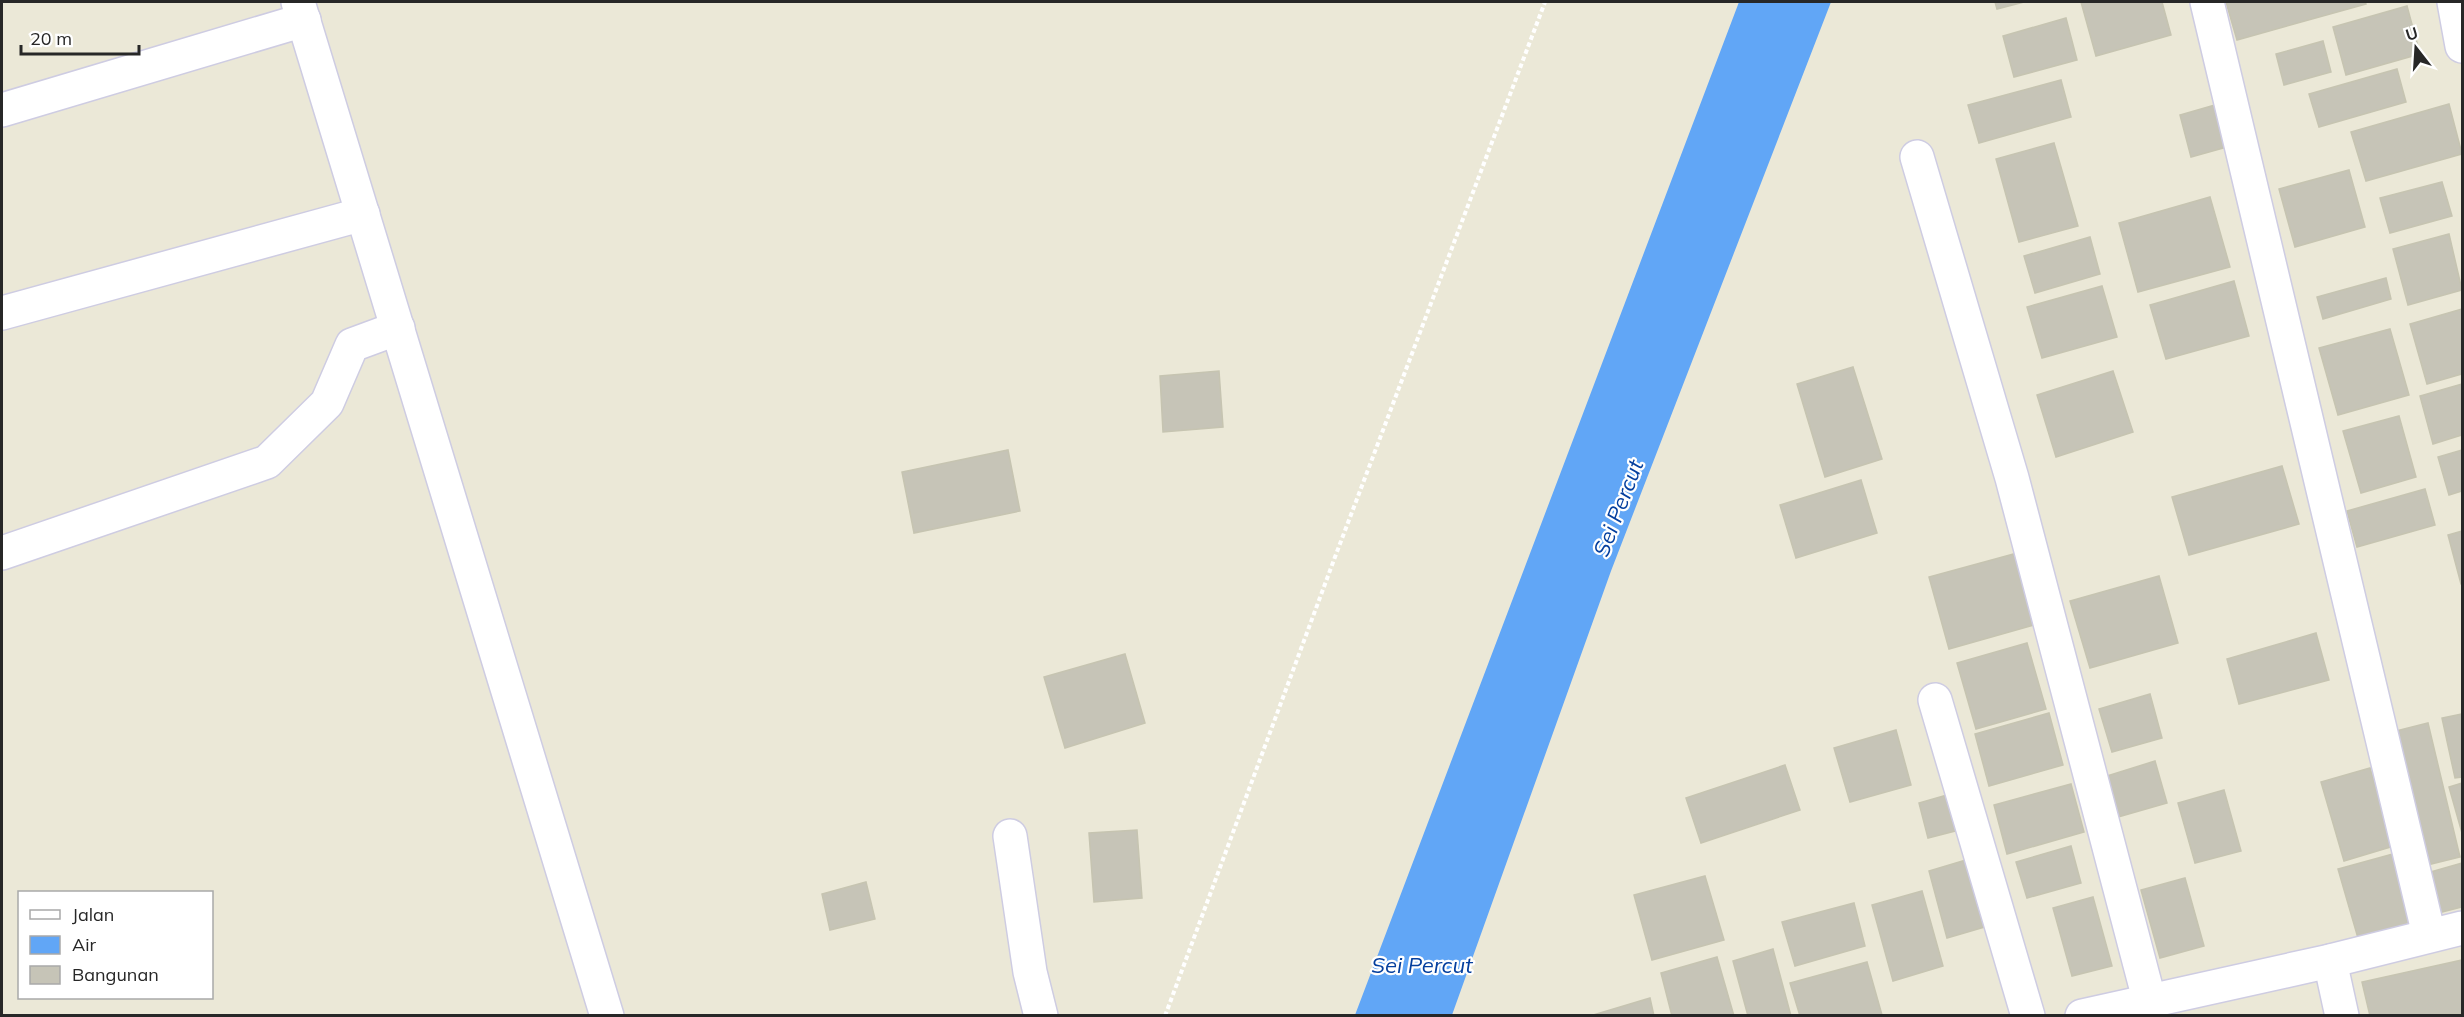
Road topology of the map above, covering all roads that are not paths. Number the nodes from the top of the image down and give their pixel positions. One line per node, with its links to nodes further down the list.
1 (2207, 2): 14 (street)
2 (2454, 2): 4 (street)
3 (301, 11): 5 (street); 7 (street)
4 (2463, 46)
5 (2, 110)
6 (1917, 157): 16 (street)
7 (363, 213): 8 (street); 9 (street)
8 (2, 313)
9 (398, 328): 10 (street); 17 (street)
10 (2, 553)
11 (1935, 700): 19 (street)
12 (1010, 836): 18 (street)
13 (2463, 928): 14 (street)
14 (2429, 935): 15 (street)
15 (2330, 961): 16 (street); 21 (street)
16 (2132, 1007): 20 (street)
17 (608, 1016)
18 (1041, 1016)
19 (2028, 1016)
20 (2082, 1016)
21 (2342, 1016)

